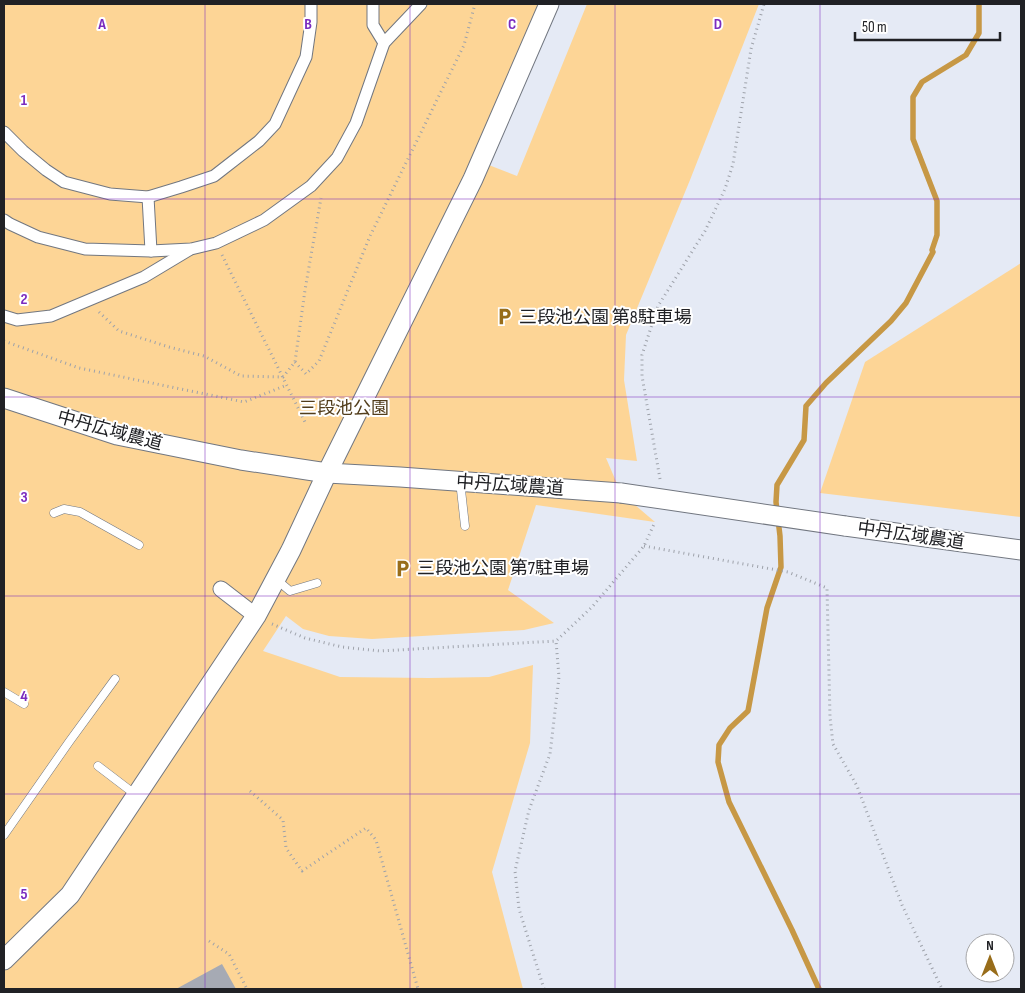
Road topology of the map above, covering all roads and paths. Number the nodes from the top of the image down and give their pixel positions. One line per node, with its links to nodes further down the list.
1 (311, 4): 10 (street)
2 (373, 4): 7 (street)
3 (420, 4): 7 (street)
4 (475, 4): 18 (path)
5 (549, 4): 23 (street)
6 (764, 4): 25 (path)
7 (384, 42): 9 (street)
8 (4, 132): 10 (street)
9 (323, 173): 12 (street); 18 (path)
10 (148, 197): 14 (street)
11 (4, 220): 14 (street)
12 (216, 243): 13 (street); 19 (path)
13 (191, 249): 14 (street); 15 (street)
14 (151, 251)
15 (88, 301): 16 (street); 19 (path)
16 (4, 316)
17 (4, 341): 20 (path)
18 (295, 362): 19 (path)
19 (283, 377): 20 (path)
20 (287, 385): 22 (path)
21 (4, 398): 23 (street, 中丹広域農道)
22 (306, 424)
23 (327, 473): 24 (street, 中丹広域農道); 32 (street)
24 (460, 481): 28 (lane); 31 (street, 中丹広域農道, bridge)
25 (660, 485)
26 (54, 513): 29 (lane)
27 (655, 522): 30 (path)
28 (465, 526)
29 (139, 545)
30 (644, 546): 36 (path); 49 (path)
31 (1021, 550)
32 (276, 579): 33 (lane); 35 (street)
33 (317, 583)
34 (221, 589): 35 (street)
35 (256, 616): 36 (path); 42 (street)
36 (556, 641): 48 (path)
37 (116, 679): 43 (lane)
38 (4, 692): 39 (lane)
39 (24, 704)
40 (98, 766): 42 (lane)
41 (250, 791): 47 (path)
42 (136, 795): 45 (street)
43 (4, 836)
44 (209, 941): 46 (path)
45 (4, 960)
46 (247, 989)
47 (418, 989)
48 (544, 989)
49 (942, 989)

